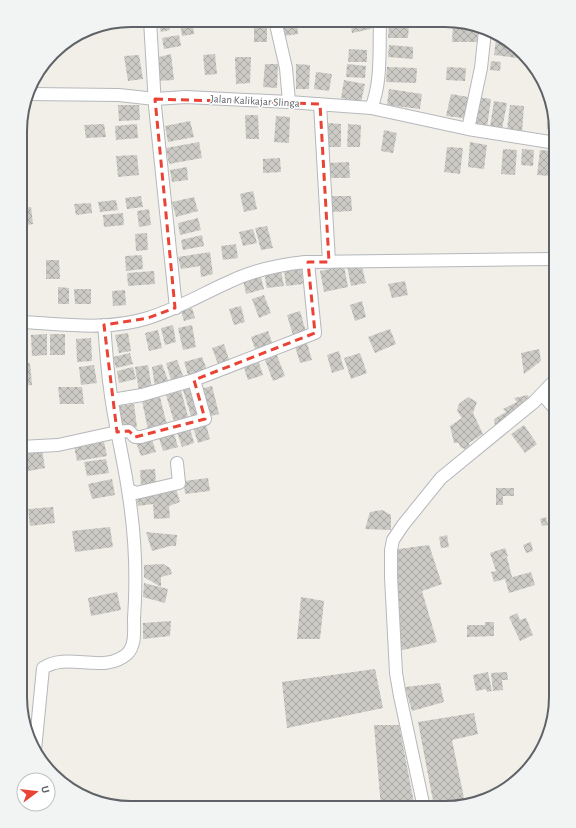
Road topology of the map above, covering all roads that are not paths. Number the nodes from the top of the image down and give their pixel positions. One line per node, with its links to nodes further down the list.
1 (150, 27): 6 (street)
2 (277, 27): 7 (street)
3 (380, 27): 9 (street)
4 (485, 35): 10 (street)
5 (34, 94): 6 (street, Jalan Kalikajar Slinga)
6 (155, 99): 7 (street, Jalan Kalikajar Slinga); 15 (street)
7 (289, 102): 8 (street, Jalan Kalikajar Slinga)
8 (320, 104): 9 (street, Jalan Kalikajar Slinga); 14 (street)
9 (371, 108): 10 (street, Jalan Kalikajar Slinga)
10 (468, 129): 11 (street, Jalan Kalikajar Slinga)
11 (549, 142)
12 (549, 259): 14 (street)
13 (308, 262): 14 (street); 15 (street); 18 (street)
14 (329, 262)
15 (175, 306): 17 (street)
16 (27, 322): 17 (street)
17 (104, 325): 21 (street)
18 (194, 380): 21 (street); 23 (street)
19 (549, 386): 20 (street)
20 (542, 394): 22 (street); 28 (street)
21 (112, 400): 23 (street)
22 (549, 402)
23 (117, 432): 24 (street); 26 (street)
24 (27, 447)
25 (177, 463): 26 (street)
26 (128, 489): 27 (street)
27 (36, 739)
28 (422, 801)

